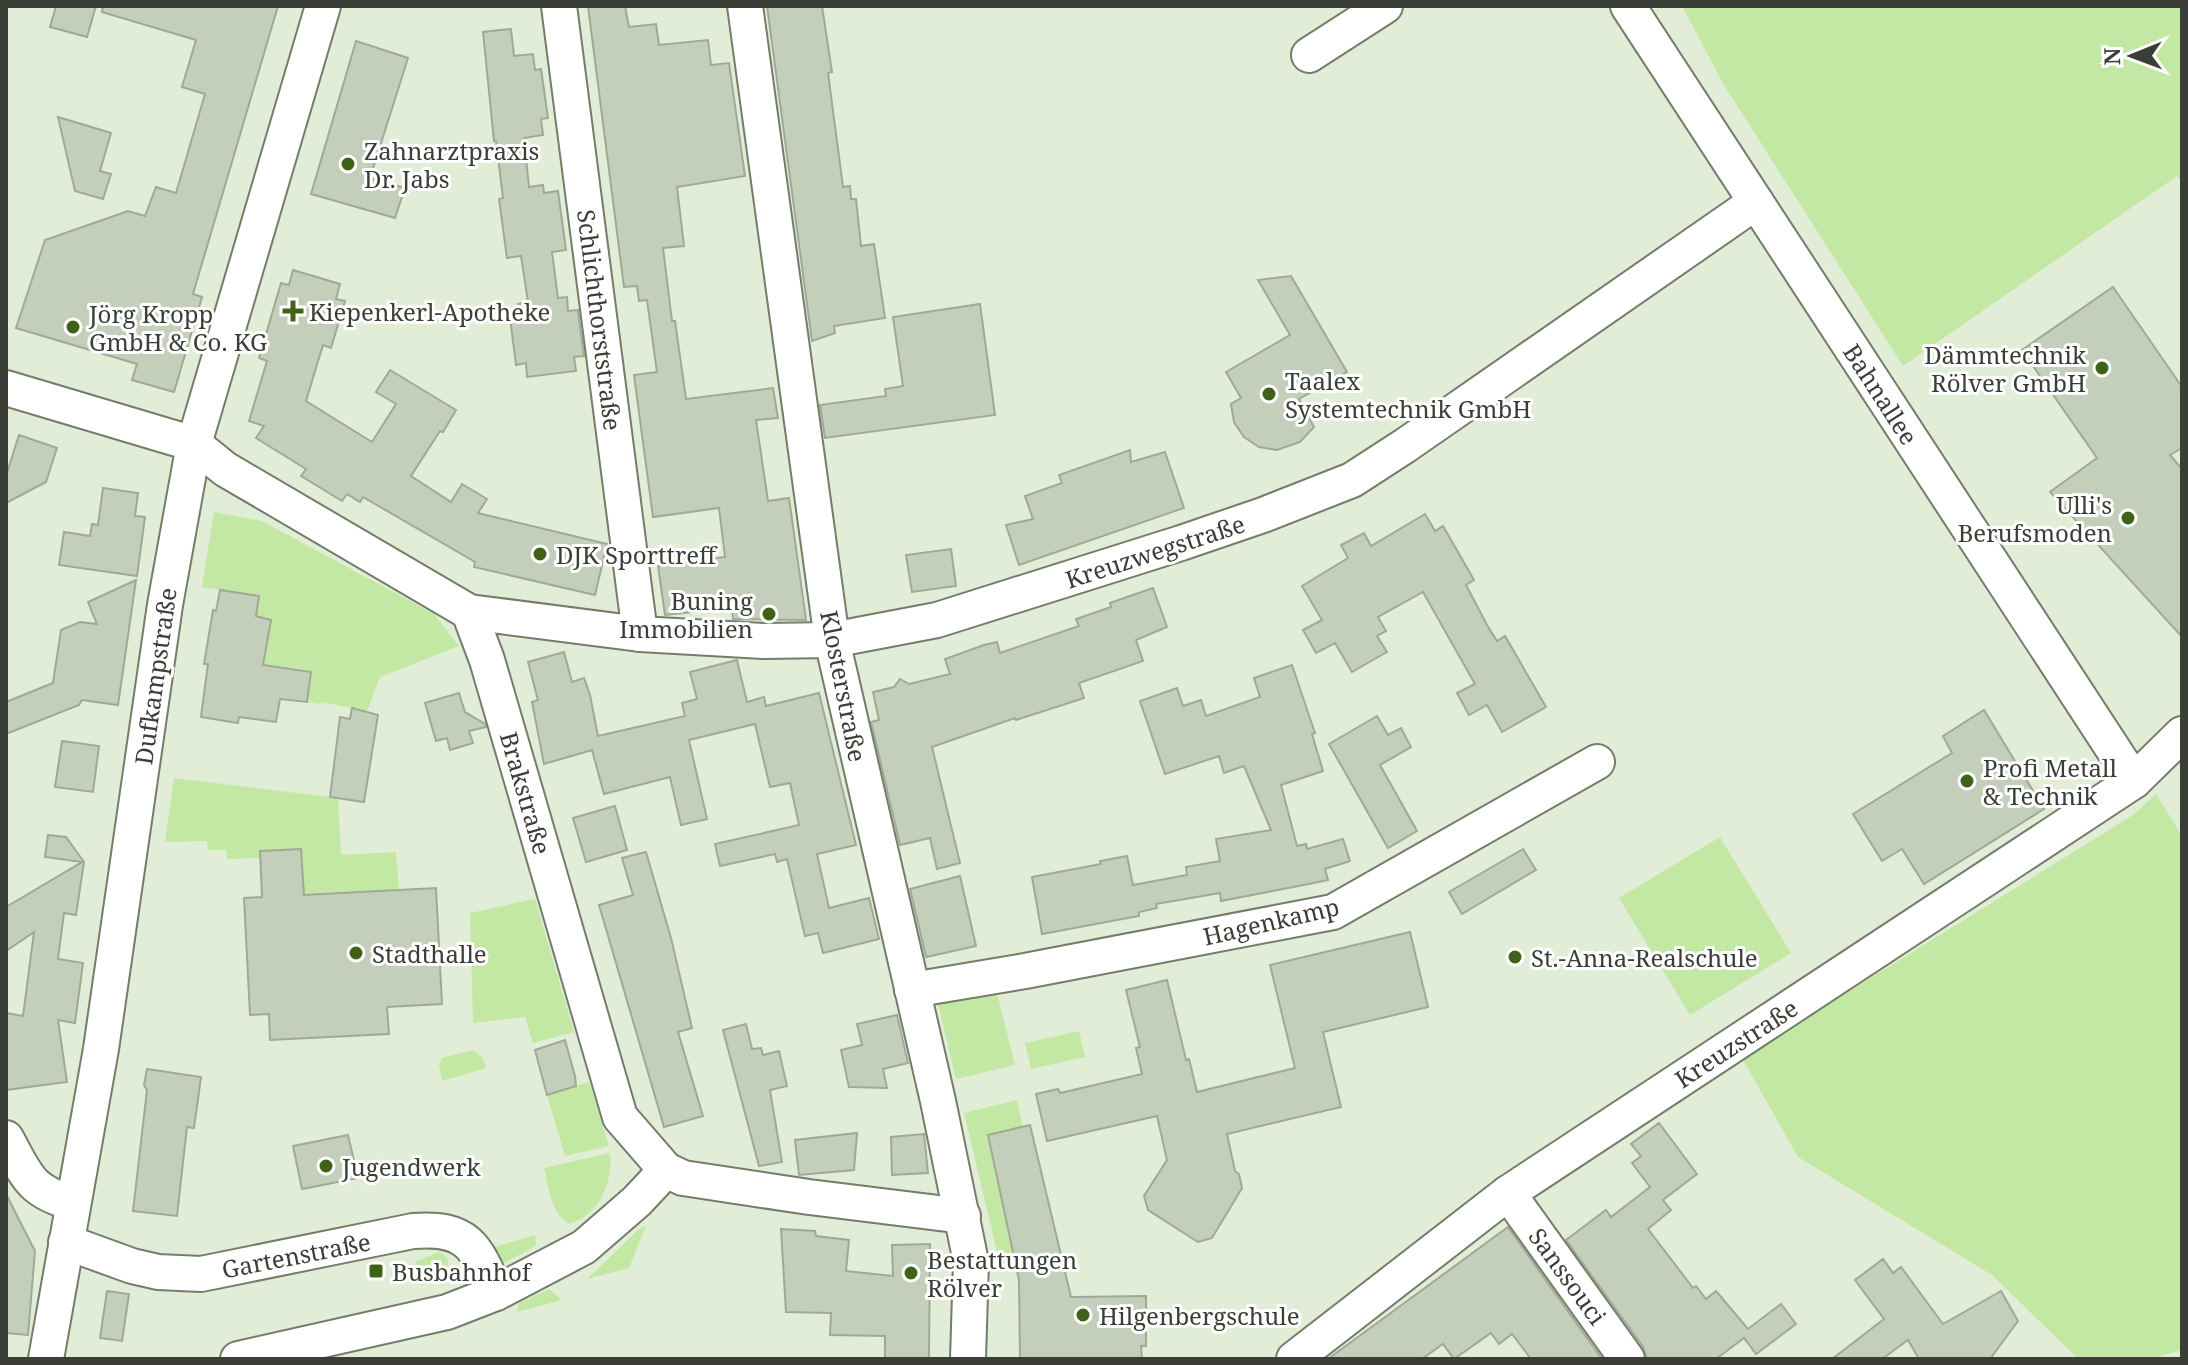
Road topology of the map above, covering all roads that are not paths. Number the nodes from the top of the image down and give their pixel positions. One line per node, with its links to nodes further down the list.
1 (323, 6): 9 (street, Dufkampstraße)
2 (559, 6): 11 (street, Schlichthorststraße)
3 (745, 6): 12 (street, Klosterstraße)
4 (1385, 6): 6 (street)
5 (1628, 6): 7 (street, Bahnallee)
6 (1309, 55)
7 (1756, 202): 12 (street, Kreuzwegstraße); 15 (street, Bahnallee)
8 (6, 388): 9 (street)
9 (194, 444): 10 (street); 20 (street, Dufkampstraße)
10 (469, 612): 11 (street, Kreuzwegstraße); 18 (street, Brakstraße)
11 (640, 634): 12 (street, Kreuzwegstraße)
12 (832, 640): 16 (street, Klosterstraße)
13 (2182, 734): 15 (street, Kreuzstraße)
14 (1597, 762): 16 (street, Hagenkamp)
15 (2134, 781): 19 (street, Kreuzstraße)
16 (912, 990): 21 (street, Klosterstraße)
17 (6, 1138): 20 (street)
18 (666, 1170): 21 (street); 23 (street)
19 (1508, 1193): 27 (street, Kreuzstraße); 28 (street, Sanssouci)
20 (73, 1203): 22 (street, Dufkampstraße)
21 (963, 1216): 26 (street, Klosterstraße)
22 (66, 1242): 23 (street, Gartenstraße); 24 (street, Dufkampstraße)
23 (496, 1293): 25 (street)
24 (46, 1359)
25 (238, 1359)
26 (968, 1359)
27 (1294, 1359)
28 (1627, 1359)

